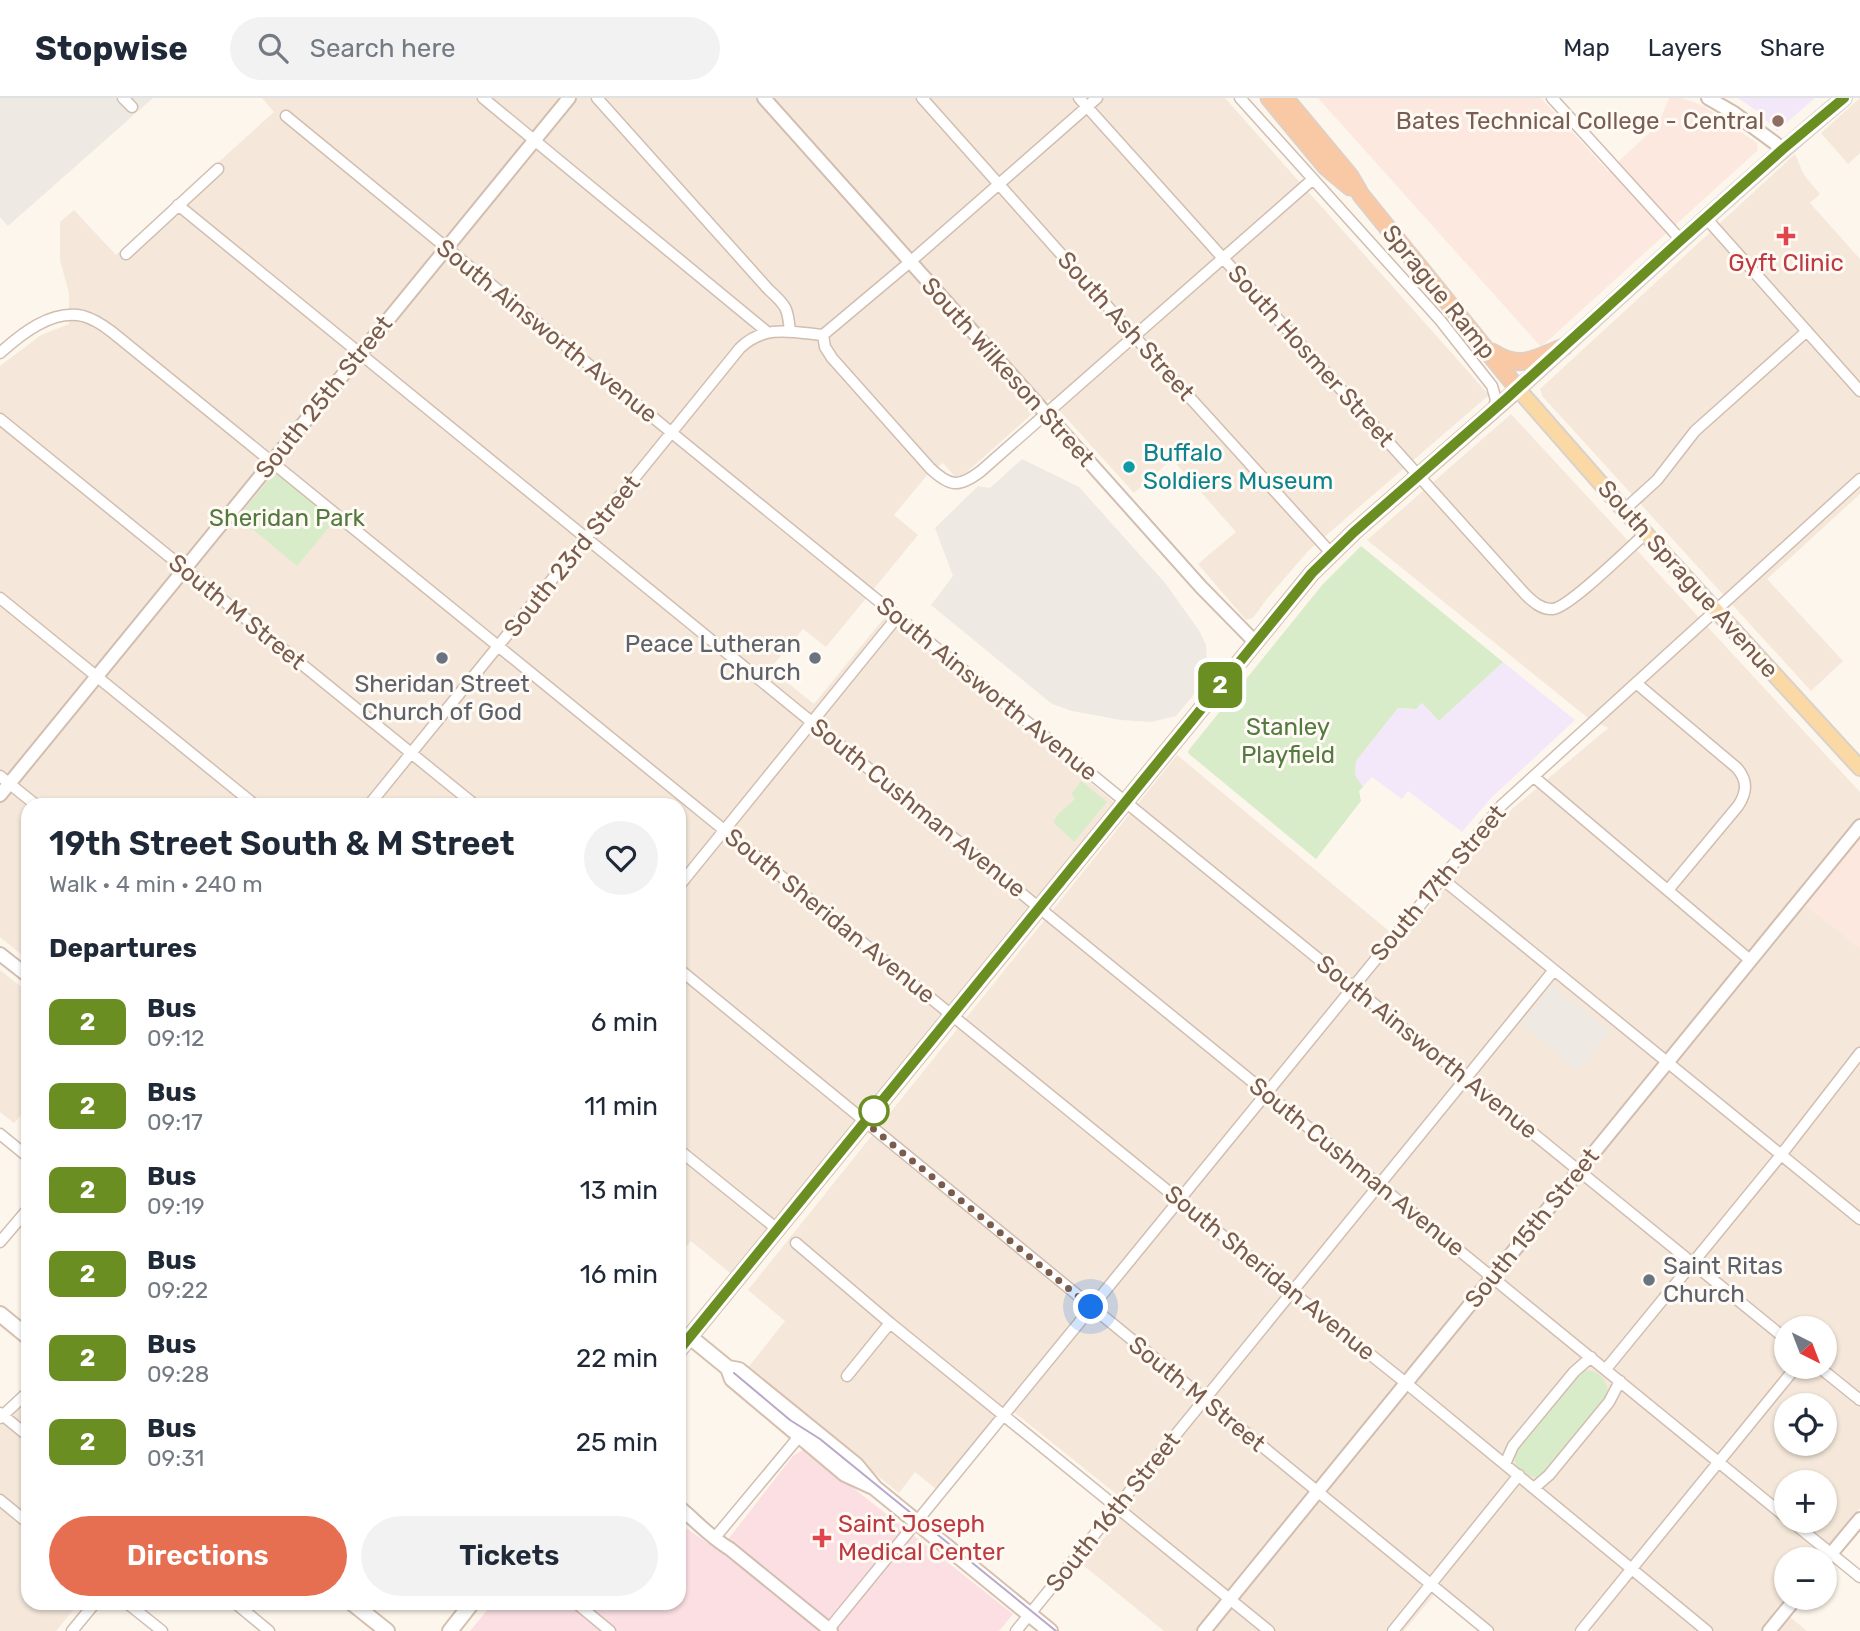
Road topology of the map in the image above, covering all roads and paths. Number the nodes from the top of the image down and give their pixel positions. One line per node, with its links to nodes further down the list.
1 (122, 98): 15 (street)
2 (483, 98): 17 (street)
3 (569, 98): 17 (street, South 25th Street)
4 (597, 98): 32 (street)
5 (764, 98): 29 (street, South Wilkeson Street)
6 (922, 98): 21 (street, South Ash Street)
7 (1097, 98): 14 (street)
8 (1240, 98): 20 (street)
9 (1269, 98): 22 (highway, Sprague Ramp)
10 (1285, 98): 22 (highway, Sprague Ramp)
11 (1552, 98): 25 (street)
12 (1708, 98): 18 (street)
13 (1844, 98): 18 (main road)
14 (1083, 102): 21 (street); 28 (street, South Hosmer Street)
15 (132, 107)
16 (286, 116): 26 (street, South Ainsworth Avenue)
17 (534, 139): 26 (street, South 25th Street); 30 (street)
18 (1783, 149): 24 (main road)
19 (218, 169): 23 (street)
20 (1313, 179): 28 (street); 41 (street)
21 (999, 184): 29 (street); 34 (street, South Ash Street)
22 (1361, 195): 35 (highway, Sprague Ramp)
23 (178, 205): 27 (street); 38 (street, South Cushman Avenue)
24 (1706, 218): 25 (main road); 31 (street)
25 (1681, 240): 36 (main road)
26 (446, 248): 38 (street, South 25th Street); 44 (street, South Ainsworth Avenue)
27 (126, 254)
28 (1222, 258): 34 (street); 46 (street, South Hosmer Street)
29 (910, 262): 33 (street); 42 (street, South Wilkeson Street)
30 (766, 331): 32 (street); 44 (street, South 23rd Street)
31 (1807, 331): 40 (street); 48 (street)
32 (790, 332): 33 (street)
33 (823, 335): 42 (street)
34 (1134, 336): 42 (street); 51 (street, South Ash Street)
35 (1482, 345): 36 (highway); 39 (highway, Sprague Ramp)
36 (1564, 347): 39 (main road)
37 (0, 353): 45 (street, South Sheridan Avenue)
38 (359, 354): 45 (street, South 25th Street); 50 (street, South Cushman Avenue)
39 (1518, 389): 41 (main road); 48 (main road, South Sprague Avenue)
40 (1860, 391)
41 (1493, 411): 46 (main road)
42 (1045, 413): 56 (street, South Wilkeson Street)
43 (0, 419): 52 (street, South M Street)
44 (672, 433): 50 (street, South 23rd Street); 55 (street, South Ainsworth Avenue)
45 (271, 461): 52 (street, South 25th Street); 57 (street, South Sheridan Avenue)
46 (1419, 475): 49 (street, South Hosmer Street); 51 (main road)
47 (1860, 479): 54 (street, South 17th Street)
48 (1624, 510): 49 (main road, South Sprague Avenue)
49 (1646, 533): 54 (main road, South Sprague Avenue)
50 (586, 539): 57 (street, South 23rd Street); 60 (street, South Cushman Avenue)
51 (1331, 553): 56 (main road)
52 (184, 569): 58 (street, South 25th Street); 61 (street, South M Street)
53 (0, 598): 58 (street)
54 (1716, 610): 59 (street, South 17th Street); 62 (main road, South Sprague Avenue)
55 (898, 616): 60 (street); 72 (street, South Ainsworth Avenue)
56 (1255, 642): 72 (main road)
57 (498, 646): 61 (street, South 23rd Street); 71 (street, South Sheridan Avenue)
58 (97, 676): 64 (street, South 25th Street); 67 (street)
59 (1636, 683): 63 (street, South 17th Street); 77 (street)
60 (813, 722): 74 (street); 78 (street, South Cushman Avenue)
61 (411, 754): 68 (street, South 23rd Street); 69 (street, South M Street)
62 (1860, 768)
63 (1534, 777): 76 (street, South 17th Street); 77 (street)
64 (5, 780): 65 (street, South 25th Street); 66 (street)
65 (0, 795)
66 (27, 798)
67 (246, 798)
68 (375, 798)
69 (466, 798)
70 (686, 798): 74 (street, South Sheridan Avenue)
71 (686, 798)
72 (1126, 802): 78 (main road); 84 (street, South Ainsworth Avenue)
73 (1860, 826): 80 (street, South 15th Street)
74 (725, 830): 75 (street); 85 (street, South Sheridan Avenue)
75 (686, 877)
76 (1441, 878): 82 (street); 84 (street, South 17th Street)
77 (1668, 890): 80 (street)
78 (1040, 908): 85 (main road); 89 (street, South Cushman Avenue)
79 (0, 954): 81 (street)
80 (1750, 960): 87 (street, South 15th Street)
81 (21, 970)
82 (1554, 970): 87 (street); 88 (street, South 16th Street)
83 (686, 975): 90 (street, South M Street)
84 (1352, 986): 88 (street, South Ainsworth Avenue); 89 (street, South 17th Street)
85 (952, 1015): 90 (main road); 97 (street, South Sheridan Avenue)
86 (1860, 1053): 93 (street)
87 (1667, 1062): 93 (street); 95 (street, South 15th Street)
88 (1466, 1079): 95 (street, South Ainsworth Avenue); 96 (street, South 16th Street)
89 (1266, 1093): 96 (street, South Cushman Avenue); 97 (street, South 17th Street)
90 (865, 1122): 100 (main road); 106 (street, South M Street)
91 (0, 1134): 92 (street)
92 (21, 1151)
93 (1781, 1155): 99 (street); 103 (street)
94 (686, 1156): 100 (street)
95 (1579, 1171): 103 (street, South Ainsworth Avenue); 104 (street, South 15th Street)
96 (1379, 1185): 104 (street, South Cushman Avenue); 105 (street, South 16th Street)
97 (1178, 1200): 105 (street, South Sheridan Avenue); 106 (street, South 17th Street)
98 (21, 1217): 101 (street)
99 (1860, 1219)
100 (777, 1229): 111 (main road)
101 (0, 1242)
102 (796, 1243): 108 (street)
103 (1692, 1263): 109 (street, South Ainsworth Avenue); 114 (street)
104 (1492, 1277): 113 (street, South Cushman Avenue); 119 (street, South 15th Street)
105 (1292, 1292): 119 (street, South Sheridan Avenue); 121 (street, South 16th Street)
106 (1091, 1307): 121 (street, South M Street); 123 (street, South 17th Street)
107 (0, 1314): 110 (main road)
108 (890, 1323): 115 (street); 123 (street)
109 (1774, 1329)
110 (21, 1331)
111 (686, 1332)
112 (686, 1334): 126 (main road)
113 (1591, 1357): 114 (street, South Cushman Avenue); 128 (street)
114 (1606, 1369): 118 (street, South Cushman Avenue)
115 (847, 1376)
116 (1786, 1379): 127 (street)
117 (1834, 1379): 122 (street)
118 (1620, 1381): 127 (street, South Cushman Avenue); 130 (street)
119 (1406, 1383): 128 (street, South Sheridan Avenue); 131 (street, South 15th Street)
120 (21, 1398): 124 (street)
121 (1205, 1400): 131 (street, South M Street); 133 (street, South 16th Street)
122 (1860, 1400)
123 (1004, 1414): 133 (street); 138 (street, South 17th Street)
124 (1, 1415): 125 (street)
125 (21, 1431)
126 (803, 1431): 138 (main road); 141 (street)
127 (1719, 1462): 134 (street, South Cushman Avenue); 146 (street)
128 (1505, 1464): 129 (street, South Sheridan Avenue)
129 (1519, 1475): 130 (street, South Sheridan Avenue); 148 (street)
130 (1534, 1488): 146 (street, South Sheridan Avenue)
131 (1317, 1492): 148 (street, South M Street); 149 (street, South 15th Street)
132 (0, 1500): 136 (street)
133 (1117, 1507): 149 (street); 157 (street, South 16th Street)
134 (1774, 1507)
135 (686, 1513): 139 (street)
136 (21, 1517)
137 (1860, 1519): 143 (street)
138 (916, 1522): 157 (main road); 158 (street, South 17th Street)
139 (705, 1528): 141 (street); 144 (street)
140 (1803, 1533): 142 (street, South Cushman Avenue)
141 (717, 1535): 144 (street)
142 (1817, 1547)
143 (1837, 1547)
144 (730, 1548): 158 (street)
145 (1837, 1563): 147 (street, South Cushman Avenue)
146 (1632, 1569): 171 (street); 172 (street, South Sheridan Avenue)
147 (1860, 1577)
148 (1431, 1584): 169 (street); 170 (street, South M Street)
149 (1230, 1600): 167 (street, South 15th Street); 168 (street)
150 (89, 1610): 159 (street)
151 (136, 1610): 160 (street)
152 (244, 1610): 161 (street)
153 (361, 1610): 162 (main road)
154 (466, 1610): 163 (main road)
155 (584, 1610): 164 (street)
156 (1786, 1610): 173 (street)
157 (1030, 1614): 165 (street, South 16th Street); 166 (main road)
158 (830, 1630)
159 (72, 1631)
160 (162, 1631)
161 (269, 1631)
162 (387, 1631)
163 (450, 1631)
164 (610, 1631)
165 (1016, 1631)
166 (1050, 1631)
167 (1204, 1631)
168 (1269, 1631)
169 (1393, 1631)
170 (1488, 1631)
171 (1581, 1631)
172 (1707, 1631)
173 (1769, 1631)

